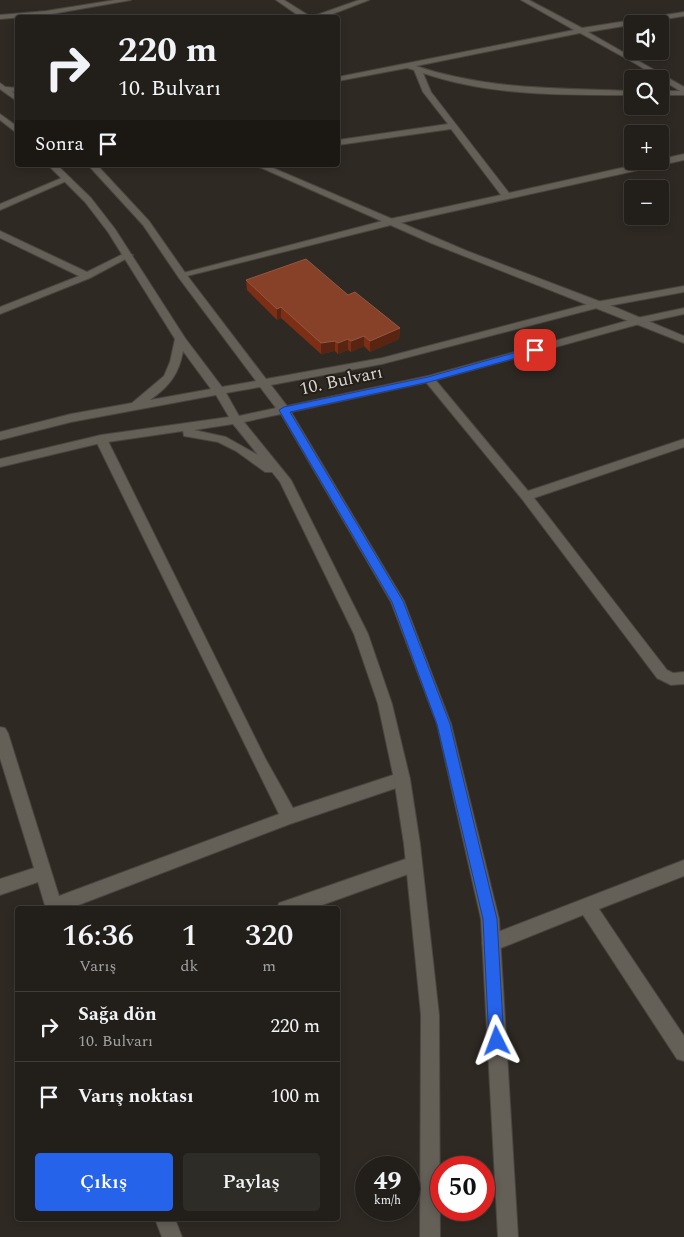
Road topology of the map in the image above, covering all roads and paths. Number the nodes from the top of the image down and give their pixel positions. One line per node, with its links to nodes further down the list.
1 (128, 0): 7 (street)
2 (279, 0): 8 (street)
3 (366, 0): 9 (street)
4 (524, 0): 11 (street)
5 (684, 14): 11 (street)
6 (15, 15): 10 (street)
7 (15, 15)
8 (303, 15)
9 (323, 15)
10 (0, 16)
11 (580, 31): 12 (street); 16 (street)
12 (407, 65): 13 (street); 14 (street)
13 (418, 70): 17 (street); 21 (street)
14 (340, 79)
15 (3, 87): 19 (street)
16 (684, 92): 18 (street)
17 (624, 93)
18 (669, 93)
19 (15, 97)
20 (0, 116): 22 (street)
21 (453, 126): 23 (street); 29 (street)
22 (15, 129)
23 (340, 143)
24 (682, 159): 29 (street)
25 (54, 167): 28 (street)
26 (94, 167): 35 (street)
27 (264, 167): 31 (street)
28 (66, 179): 30 (street); 33 (street)
29 (506, 195): 31 (street)
30 (0, 207)
31 (390, 222): 35 (street); 37 (street)
32 (0, 234): 34 (street)
33 (128, 255): 34 (street); 41 (street)
34 (87, 276): 38 (street)
35 (182, 276): 44 (street)
36 (684, 289): 37 (street, 10. Bulvarı)
37 (596, 305): 40 (street); 44 (street, 10. Bulvarı)
38 (0, 311)
39 (684, 311): 40 (street, 10. Bulvarı)
40 (641, 320): 42 (street); 43 (street, 10. Bulvarı)
41 (180, 339): 45 (street); 46 (street)
42 (684, 340)
43 (429, 379): 47 (street, 10. Bulvarı); 55 (street)
44 (263, 382): 45 (street, 10. Bulvarı); 47 (street)
45 (219, 391): 46 (street, 10. Bulvarı); 48 (street)
46 (129, 407): 50 (street, 10. Bulvarı)
47 (284, 410): 48 (street, 10. Bulvarı); 68 (street)
48 (236, 420): 49 (street, 10. Bulvarı); 54 (street)
49 (143, 432): 51 (street, 10. Bulvarı); 54 (street)
50 (0, 436)
51 (101, 439): 53 (street, 10. Bulvarı); 59 (street)
52 (684, 443): 55 (street)
53 (0, 463)
54 (285, 480): 58 (street)
55 (526, 496): 56 (street)
56 (684, 678)
57 (0, 733): 62 (street)
58 (402, 779): 59 (street); 60 (street)
59 (289, 817): 65 (street)
60 (414, 864): 66 (street); 72 (street)
61 (684, 868): 67 (street)
62 (42, 873): 63 (street); 64 (street)
63 (0, 887)
64 (54, 906)
65 (57, 906)
66 (294, 906)
67 (587, 906): 68 (street); 69 (street)
68 (491, 943): 73 (street)
69 (684, 1052)
70 (166, 1221): 71 (street)
71 (172, 1237)
72 (430, 1237)
73 (508, 1237)

